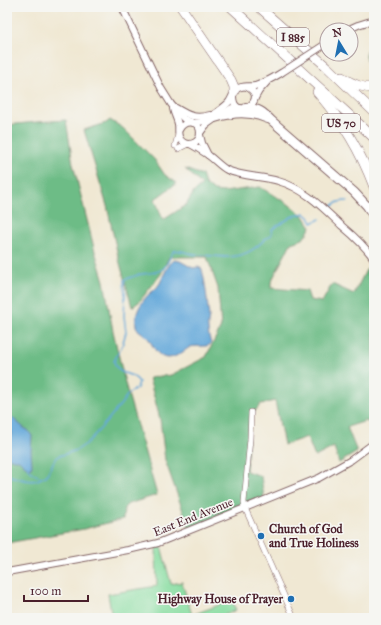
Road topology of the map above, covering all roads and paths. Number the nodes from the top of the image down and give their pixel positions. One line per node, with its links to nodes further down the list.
1 (122, 7): 15 (street)
2 (181, 7): 13 (highway)
3 (231, 7): 8 (highway, I 885)
4 (259, 7): 9 (highway, I 885)
5 (374, 20): 6 (street)
6 (359, 25)
7 (319, 49): 10 (street, bridge)
8 (296, 66): 23 (highway, I 885); 26 (highway, US 70)
9 (327, 67): 12 (highway); 17 (highway, I 885)
10 (268, 81): 11 (street); 14 (street)
11 (247, 87): 13 (street); 14 (street)
12 (374, 88)
13 (233, 94): 16 (street); 18 (street)
14 (254, 99): 16 (street)
15 (171, 104): 18 (street); 20 (street); 21 (street)
16 (243, 108): 18 (street); 19 (highway)
17 (374, 112)
18 (215, 116): 19 (highway); 20 (street); 22 (street)
19 (272, 121): 27 (highway)
20 (193, 123): 21 (street); 22 (street)
21 (179, 132): 24 (street); 24 (street)
22 (200, 134): 24 (street); 25 (street)
23 (374, 138)
24 (189, 144): 25 (street)
25 (208, 155): 28 (street)
26 (374, 187)
27 (374, 217)
28 (374, 258)
29 (251, 412): 31 (street)
30 (374, 443): 31 (street, East End Avenue)
31 (245, 508): 32 (street, East End Avenue); 33 (street)
32 (7, 572)
33 (294, 618)

